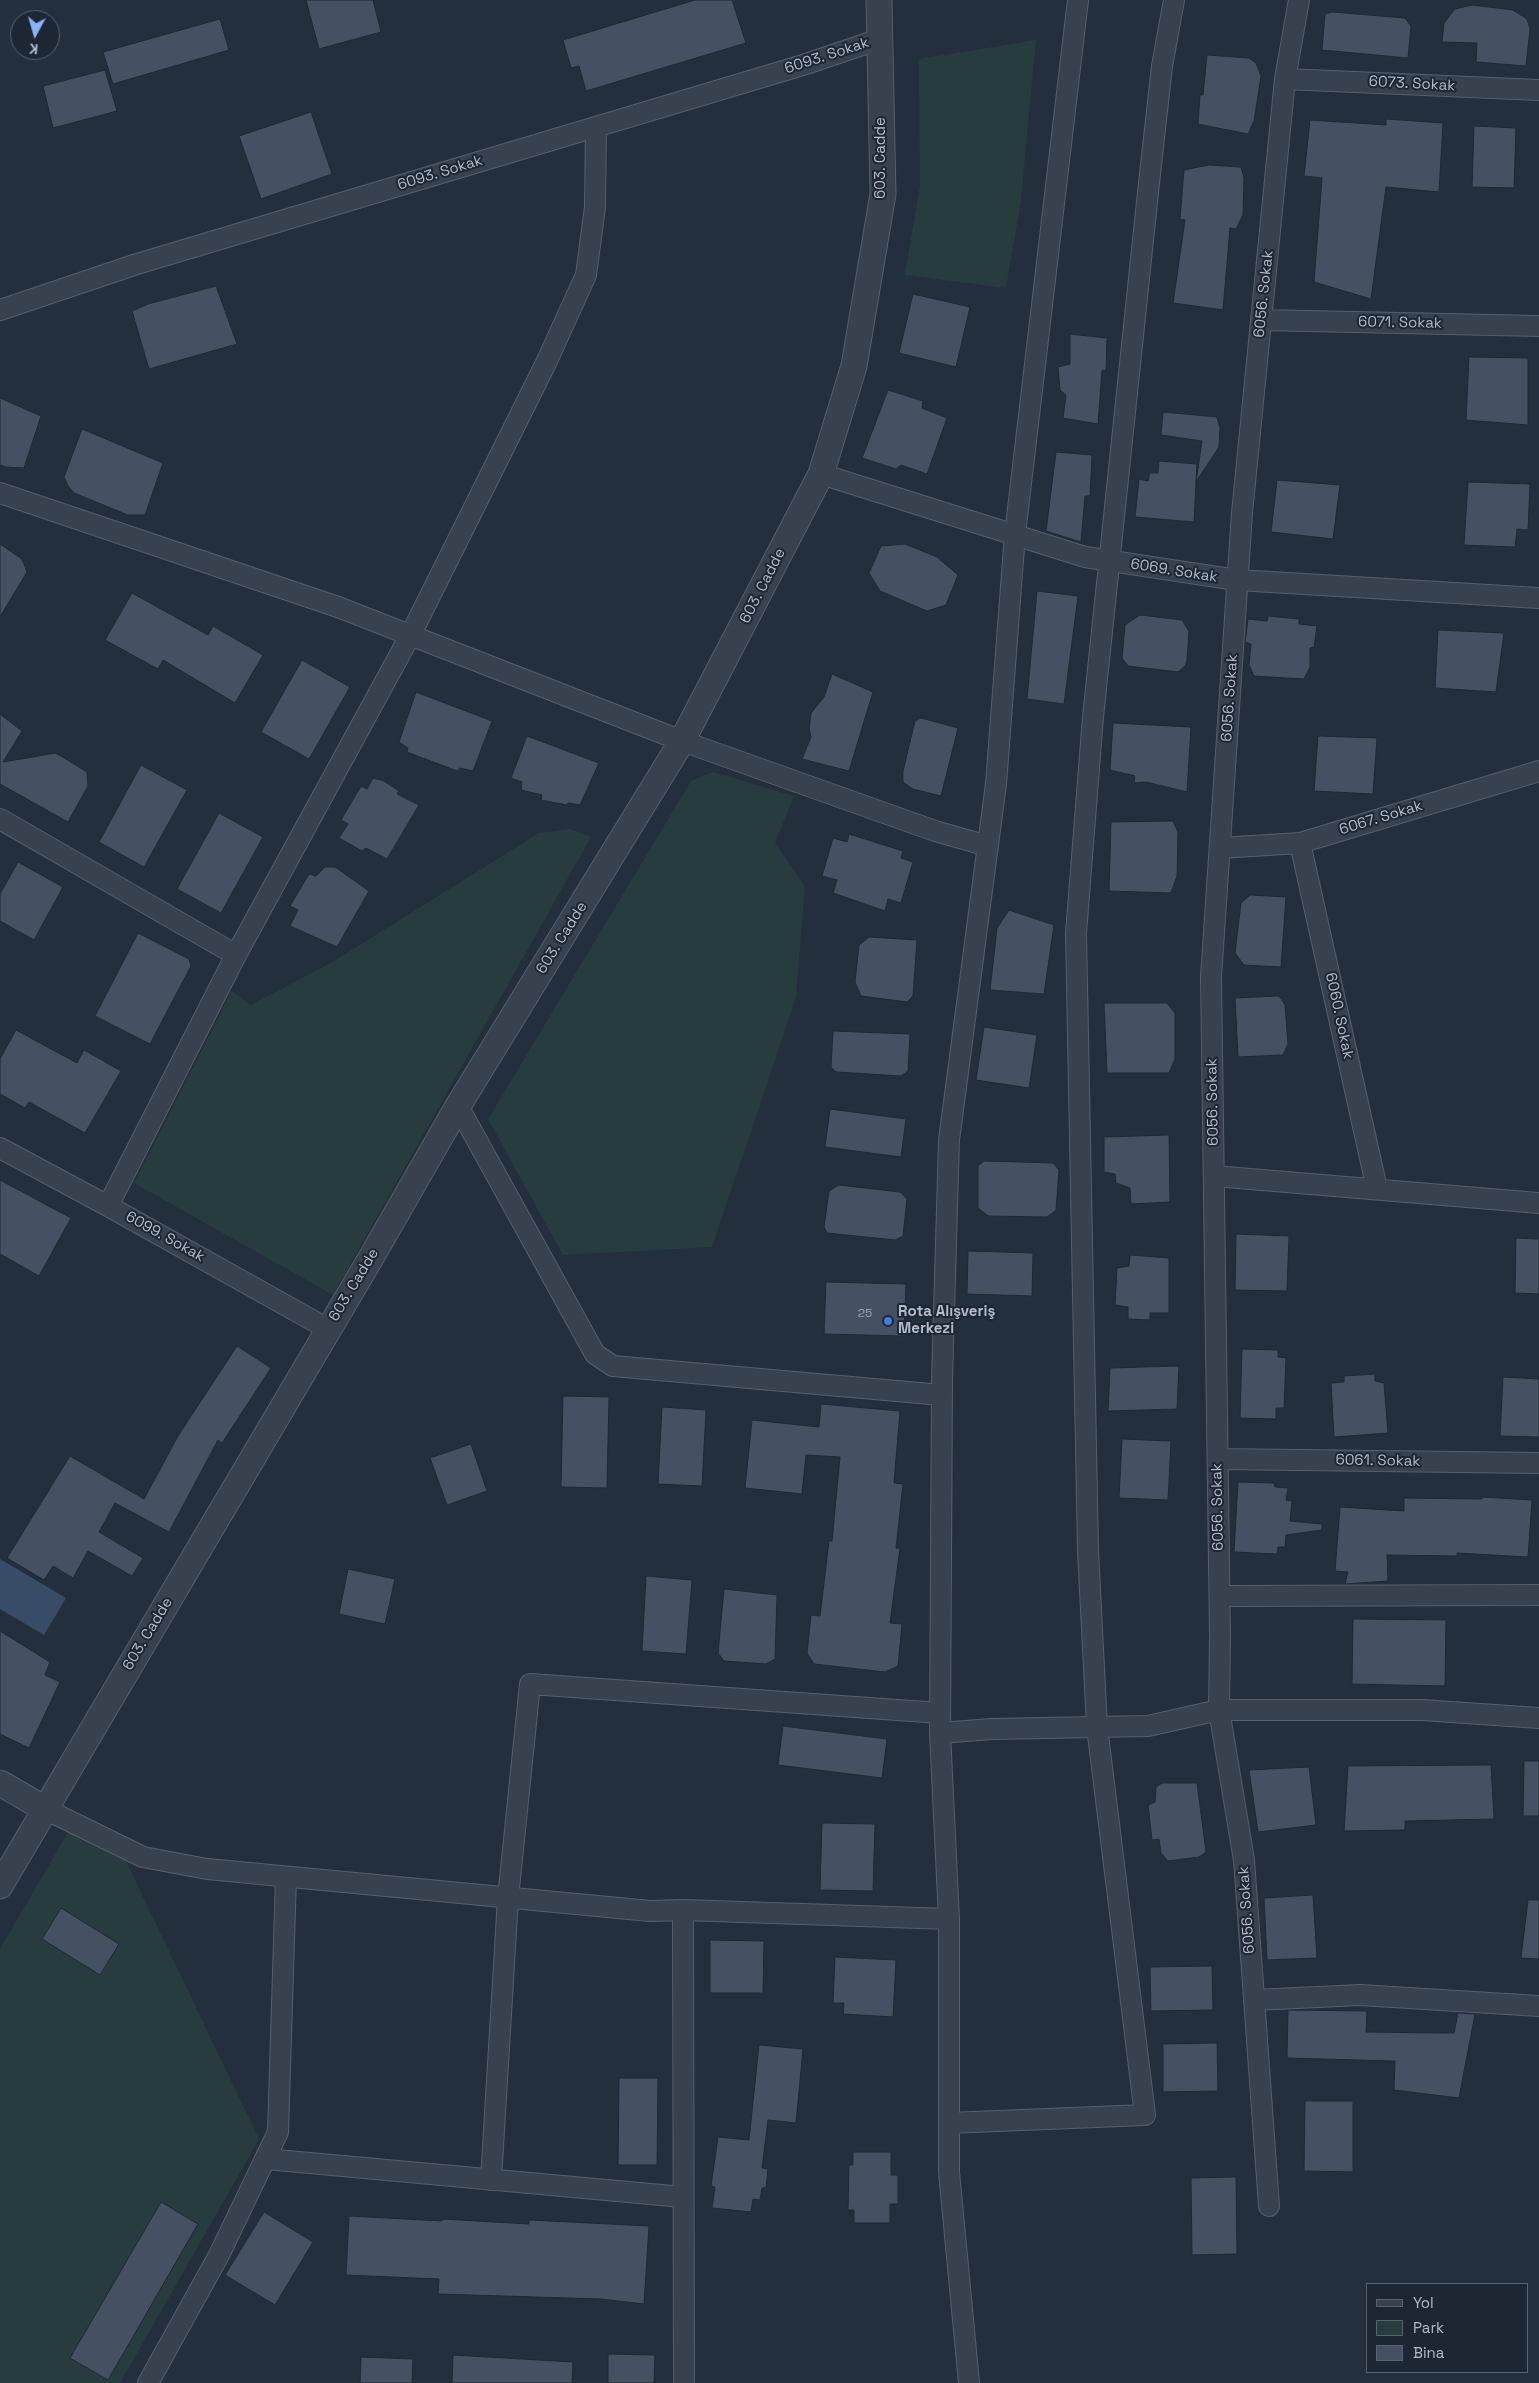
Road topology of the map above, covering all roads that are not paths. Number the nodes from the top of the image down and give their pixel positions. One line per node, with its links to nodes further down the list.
1 (878, 0): 5 (street, 603. Cadde)
2 (1078, 0): 14 (street)
3 (1174, 0): 15 (street)
4 (1299, 0): 6 (street, 6056. Sokak)
5 (880, 39): 8 (street, 6093. Sokak); 12 (street, 603. Cadde)
6 (1285, 79): 7 (street, 6073. Sokak); 10 (street, 6056. Sokak)
7 (1539, 90)
8 (596, 127): 9 (street, 6093. Sokak); 18 (street)
9 (0, 310)
10 (1261, 320): 11 (street, 6071. Sokak); 16 (street, 6056. Sokak)
11 (1539, 326)
12 (821, 474): 14 (street, 6069. Sokak); 19 (street, 603. Cadde)
13 (0, 493): 18 (street)
14 (1015, 534): 15 (street, 6069. Sokak); 23 (street)
15 (1111, 561): 16 (street, 6069. Sokak); 41 (street)
16 (1237, 580): 17 (street, 6069. Sokak); 24 (street, 6056. Sokak)
17 (1539, 598)
18 (411, 634): 19 (street); 25 (street)
19 (682, 741): 23 (street); 26 (street, 603. Cadde)
20 (1539, 771): 22 (street, 6067. Sokak)
21 (0, 819): 25 (street)
22 (1300, 843): 24 (street, 6067. Sokak); 29 (street, 6060. Sokak)
23 (988, 846): 33 (street)
24 (1220, 848): 28 (street, 6056. Sokak)
25 (236, 955): 31 (street)
26 (458, 1106): 32 (street, 603. Cadde); 33 (street)
27 (0, 1148): 31 (street, 6099. Sokak)
28 (1214, 1176): 29 (street); 34 (street, 6056. Sokak)
29 (1377, 1189): 30 (street)
30 (1539, 1203)
31 (108, 1206): 32 (street, 6099. Sokak)
32 (328, 1330): 43 (street, 603. Cadde)
33 (942, 1395): 40 (street)
34 (1218, 1458): 35 (street, 6061. Sokak); 37 (street, 6056. Sokak)
35 (1539, 1463)
36 (1539, 1595): 37 (street)
37 (1220, 1596): 38 (street, 6056. Sokak)
38 (1219, 1710): 39 (street); 41 (street); 49 (street, 6056. Sokak)
39 (1539, 1718)
40 (940, 1723): 41 (street); 46 (street); 48 (street)
41 (1097, 1727): 51 (street)
42 (0, 1783): 43 (street)
43 (45, 1809): 44 (street); 45 (street, 603. Cadde)
44 (286, 1877): 46 (street); 52 (street)
45 (0, 1886)
46 (508, 1898): 47 (street); 53 (street)
47 (683, 1910): 48 (street); 54 (street)
48 (949, 1919): 51 (street)
49 (1254, 2000): 50 (street); 55 (street, 6056. Sokak)
50 (1539, 2006)
51 (949, 2123): 58 (street)
52 (266, 2159): 53 (street); 56 (street)
53 (491, 2180): 54 (street)
54 (683, 2197): 57 (street)
55 (1269, 2206)
56 (148, 2383)
57 (684, 2383)
58 (969, 2383)

